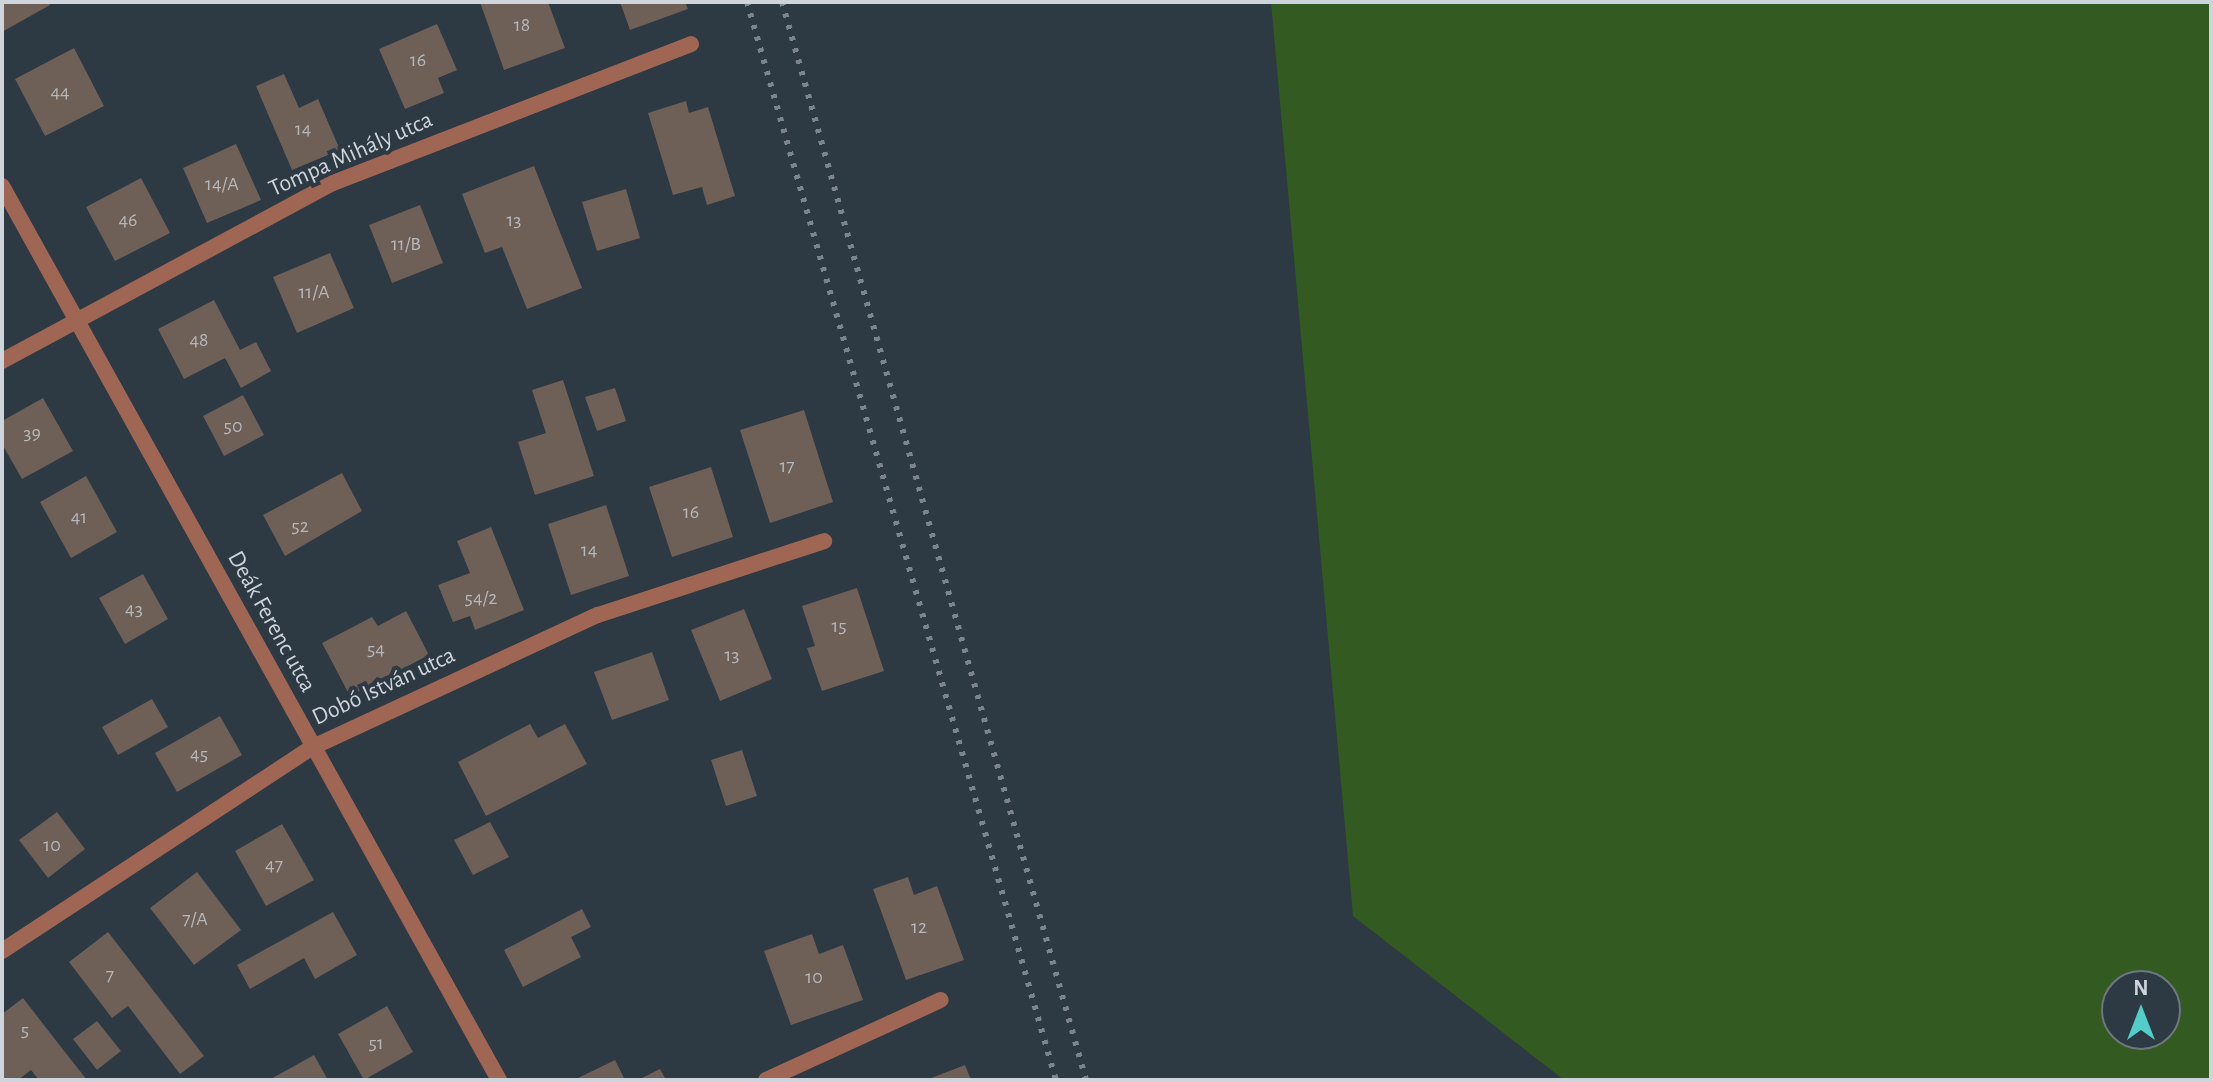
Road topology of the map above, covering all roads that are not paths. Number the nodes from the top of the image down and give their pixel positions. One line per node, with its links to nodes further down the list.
1 (691, 44): 3 (street, Tompa Mihály utca)
2 (2, 186): 3 (street, Deák Ferenc utca)
3 (77, 318): 4 (street, Tompa Mihály utca); 6 (street, Deák Ferenc utca)
4 (2, 361)
5 (824, 541): 6 (street, Dobó István utca)
6 (313, 747): 7 (street, Dobó István utca); 9 (street, Deák Ferenc utca)
7 (2, 951)
8 (941, 1000): 10 (street)
9 (499, 1080)
10 (766, 1080)

